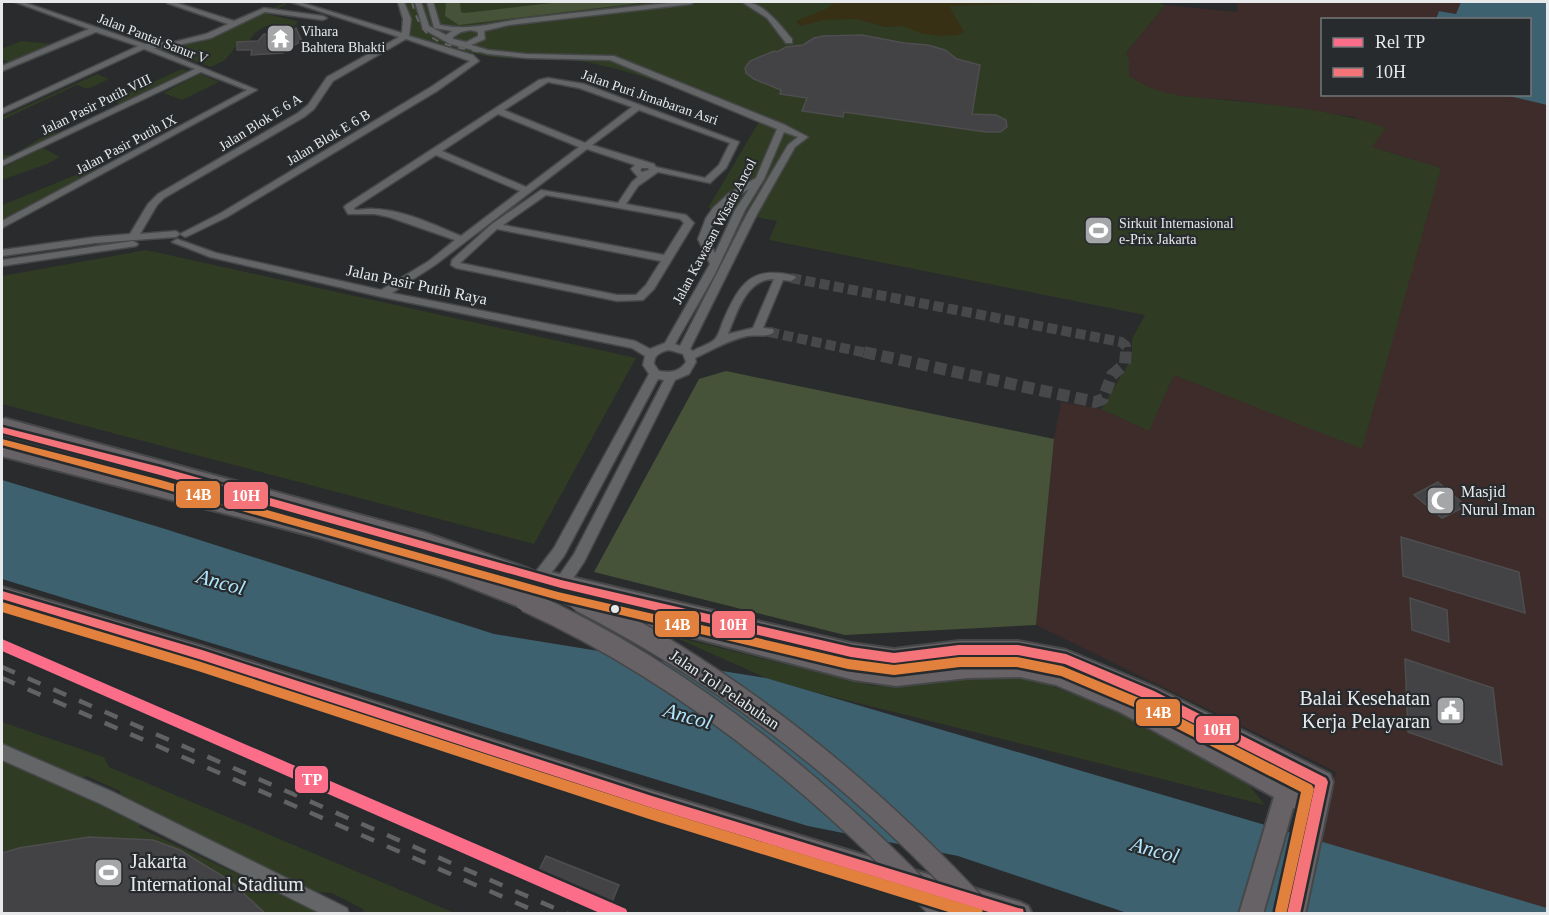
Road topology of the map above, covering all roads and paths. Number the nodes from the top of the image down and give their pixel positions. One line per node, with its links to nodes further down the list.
1 (18, 2): 13 (street, Jalan Pantai Sanur V)
2 (169, 2): 12 (street)
3 (294, 2): 16 (street)
4 (401, 2): 16 (street)
5 (418, 2): 17 (street)
6 (430, 2): 15 (street)
7 (669, 2): 14 (street)
8 (691, 2): 14 (street)
9 (745, 2): 10 (street)
10 (752, 2)
11 (324, 18): 12 (street)
12 (235, 24): 20 (street)
13 (96, 29): 20 (street, Jalan Pantai Sanur V); 22 (street)
14 (475, 29): 15 (street); 18 (street)
15 (459, 30): 17 (street)
16 (405, 37): 42 (street, Jalan Blok E 6 A); 43 (street, Jalan Blok E 6 B)
17 (449, 40): 19 (street)
18 (473, 43): 19 (street); 21 (street)
19 (459, 44): 21 (street)
20 (144, 46): 23 (street, Jalan Pantai Sanur V); 27 (street)
21 (595, 58): 28 (street)
22 (4, 65)
23 (201, 69): 24 (street, Jalan Pantai Sanur V); 33 (street, Jalan Pasir Putih VIII)
24 (244, 86): 40 (street, Jalan Pasir Putih IX)
25 (636, 107): 26 (street, Jalan Puri Jimabaran Asri); 29 (street); 35 (street, Jalan Puri Jimabaran Asri)
26 (498, 111): 29 (street); 30 (street, Jalan Puri Jimabaran Asri)
27 (2, 112)
28 (782, 128): 31 (street, Jalan Kawasan Wisata Ancol); 32 (street, Jalan Kawasan Wisata Ancol)
29 (585, 146): 34 (street); 38 (street)
30 (437, 152): 38 (street); 44 (street, Jalan Puri Jimabaran Asri)
31 (771, 155): 32 (street); 37 (street, Jalan Kawasan Wisata Ancol)
32 (784, 158): 55 (street, Jalan Kawasan Wisata Ancol)
33 (2, 164)
34 (644, 165): 35 (street); 36 (street)
35 (654, 169): 36 (street)
36 (641, 175): 39 (street)
37 (760, 180): 49 (street, Jalan Kawasan Wisata Ancol); 49 (street)
38 (526, 191): 44 (street)
39 (621, 205): 41 (street); 47 (street)
40 (2, 225)
41 (495, 226): 47 (street); 47 (street)
42 (134, 236): 43 (street, Jalan Pasir Putih Raya); 45 (street, Jalan Pasir Putih Raya)
43 (177, 238): 45 (street, Jalan Pasir Putih Raya); 50 (street, Jalan Pasir Putih Raya)
44 (463, 240): 50 (street)
45 (64, 248): 46 (street, Jalan Pasir Putih Raya); 48 (street, Jalan Pasir Putih Raya)
46 (2, 253)
47 (667, 259)
48 (2, 263)
49 (715, 264): 54 (street, Jalan Kawasan Wisata Ancol)
50 (382, 294): 56 (street, Jalan Pasir Putih Raya)
51 (757, 330): 52 (street); 53 (street); 53 (street)
52 (769, 332)
53 (719, 343): 55 (street)
54 (669, 346): 55 (street); 56 (street)
55 (687, 352): 58 (street)
56 (651, 355): 57 (street)
57 (655, 374): 58 (street); 61 (street)
58 (671, 377): 62 (street)
59 (2, 428): 61 (highway); 72 (highway, Jalan Tol Pelabuhan, bridge)
60 (2, 450): 61 (highway); 71 (highway, Jalan Tol Pelabuhan, bridge)
61 (537, 583): 62 (highway)
62 (560, 589): 64 (highway); 65 (highway)
63 (2, 595): 73 (highway)
64 (1099, 672): 65 (highway); 67 (highway)
65 (1095, 692): 68 (highway)
66 (2, 752): 70 (street)
67 (1294, 768): 68 (highway); 69 (highway)
68 (1287, 793): 69 (highway); 74 (highway)
69 (1316, 808): 75 (highway)
70 (341, 914)
71 (943, 914)
72 (984, 914)
73 (1020, 914)
74 (1251, 914)
75 (1293, 914)

